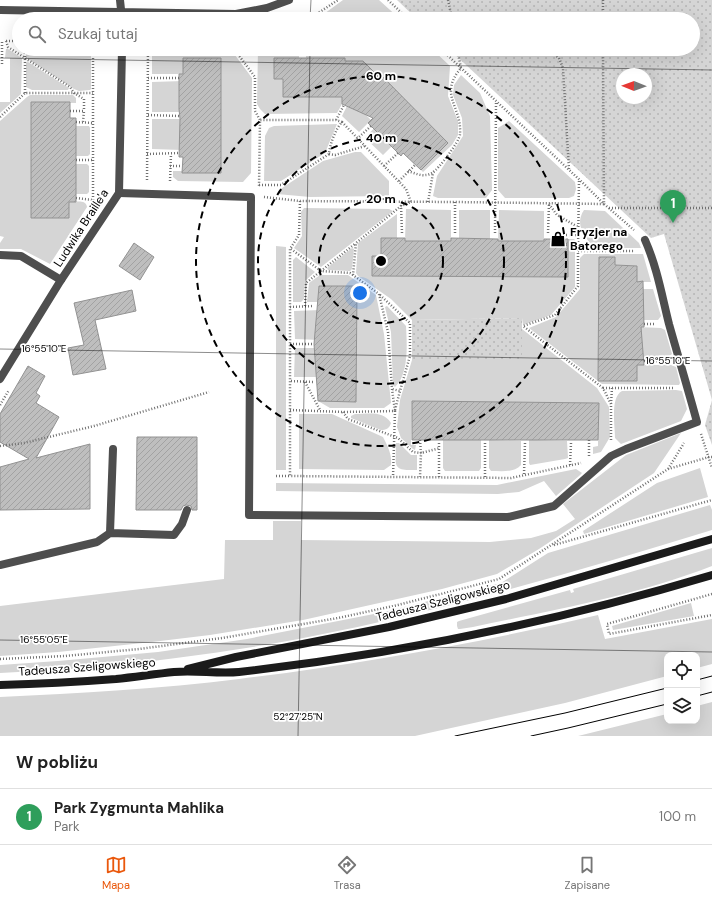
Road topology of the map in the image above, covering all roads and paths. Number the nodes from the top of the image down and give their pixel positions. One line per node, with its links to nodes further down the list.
1 (120, 0): 9 (street)
2 (288, 0): 10 (street)
3 (338, 0): 11 (path)
4 (388, 0): 12 (path)
5 (448, 0): 13 (path)
6 (603, 0): 14 (path)
7 (0, 10): 8 (street)
8 (41, 12)
9 (122, 12)
10 (246, 12)
11 (320, 12)
12 (401, 12)
13 (451, 12)
14 (603, 12)
15 (6, 41): 16 (path); 17 (path); 18 (path)
16 (12, 41)
17 (1, 42): 29 (path)
18 (12, 50)
19 (21, 56): 28 (path)
20 (93, 56): 34 (path)
21 (122, 56): 68 (street, Ludwika Braille'a)
22 (148, 56): 31 (path)
23 (239, 56): 43 (path)
24 (448, 56): 30 (path)
25 (458, 56): 30 (path)
26 (557, 56): 62 (path)
27 (603, 56): 80 (path)
28 (25, 59): 33 (path); 35 (path)
29 (2, 64)
30 (461, 68): 36 (path); 64 (path)
31 (148, 78): 32 (path); 40 (path)
32 (179, 78)
33 (74, 93): 34 (path); 35 (path); 39 (path)
34 (93, 93): 47 (path)
35 (25, 94): 42 (path)
36 (496, 102): 62 (path); 77 (path)
37 (344, 105): 44 (path)
38 (70, 111): 39 (path)
39 (84, 111): 46 (path)
40 (148, 115): 41 (path); 54 (path)
41 (179, 116)
42 (0, 117)
43 (260, 120): 44 (path); 55 (path)
44 (336, 120): 48 (path)
45 (76, 122): 46 (path)
46 (84, 122): 47 (path)
47 (93, 122): 57 (path)
48 (342, 122): 50 (path); 55 (path)
49 (371, 126): 50 (path)
50 (358, 139): 51 (path)
51 (365, 146): 55 (path); 61 (path)
52 (179, 153): 54 (path)
53 (398, 153): 61 (path)
54 (147, 154): 67 (path)
55 (330, 154)
56 (76, 160): 57 (path)
57 (93, 160): 71 (path)
58 (415, 165): 63 (path)
59 (170, 166): 60 (path)
60 (182, 166)
61 (384, 166): 66 (path)
62 (569, 170): 65 (path)
63 (408, 171): 64 (path); 66 (path)
64 (433, 173): 75 (path)
65 (579, 179): 79 (path); 80 (path)
66 (399, 181): 74 (path)
67 (147, 183)
68 (119, 193): 69 (street); 84 (street, Ludwika Braille'a)
69 (251, 197): 72 (path); 136 (street)
70 (76, 198): 71 (path)
71 (93, 200): 84 (path)
72 (300, 201): 73 (path); 94 (path)
73 (401, 202): 74 (path); 81 (path)
74 (411, 202): 75 (path); 81 (path)
75 (428, 202): 76 (path)
76 (456, 202): 77 (path); 87 (path)
77 (495, 202): 78 (path); 88 (path)
78 (549, 204): 79 (path); 85 (path); 89 (path)
79 (579, 204): 80 (path); 85 (path)
80 (604, 204): 82 (path)
81 (401, 206): 86 (path); 93 (path)
82 (609, 208): 83 (path); 92 (path)
83 (712, 208)
84 (108, 209): 100 (street, Ludwika Braille'a)
85 (578, 227): 90 (path)
86 (402, 233)
87 (455, 233)
88 (495, 233)
89 (548, 233)
90 (578, 235): 91 (path); 95 (path)
91 (558, 239)
92 (645, 240): 96 (street)
93 (356, 243): 98 (path); 99 (path)
94 (290, 249): 98 (path); 104 (path)
95 (578, 251): 96 (path); 113 (path)
96 (650, 251): 108 (street)
97 (0, 255): 100 (street)
98 (320, 271): 99 (path); 102 (path)
99 (352, 274): 101 (path)
100 (61, 280): 109 (street, Ludwika Braille'a)
101 (379, 294): 116 (path); 117 (path)
102 (305, 306): 103 (path); 104 (path)
103 (314, 306)
104 (290, 307): 105 (path)
105 (290, 344): 106 (path); 110 (path)
106 (314, 344)
107 (644, 361): 108 (path)
108 (680, 361): 115 (street)
109 (0, 379)
110 (291, 381): 111 (path); 120 (path)
111 (305, 382): 112 (path); 121 (path)
112 (314, 382)
113 (603, 388): 114 (path); 119 (path)
114 (612, 388): 115 (path); 119 (path)
115 (688, 388): 124 (street)
116 (392, 389): 117 (path); 122 (path)
117 (400, 391): 122 (path)
118 (209, 392): 132 (path)
119 (611, 404): 136 (path)
120 (290, 410): 121 (path); 144 (path)
121 (320, 410): 123 (path)
122 (395, 411): 123 (path); 125 (path)
123 (343, 412): 125 (path)
124 (697, 422): 136 (street); 137 (path); 141 (path)
125 (393, 437): 135 (path); 145 (path)
126 (420, 440): 135 (path)
127 (590, 440): 136 (path)
128 (439, 442): 133 (path)
129 (485, 442): 148 (path)
130 (525, 443): 142 (path)
131 (571, 443): 139 (path)
132 (0, 446)
133 (440, 448): 135 (path); 147 (path)
134 (113, 449): 151 (street)
135 (421, 453): 146 (path)
136 (611, 456)
137 (710, 457): 140 (path); 141 (path)
138 (583, 462): 139 (path)
139 (570, 465): 142 (path)
140 (712, 468)
141 (668, 469): 153 (path)
142 (524, 474): 148 (path)
143 (276, 476): 144 (path)
144 (290, 476): 145 (path)
145 (393, 477): 146 (path)
146 (420, 477): 147 (path)
147 (439, 477): 148 (path)
148 (485, 478)
149 (712, 500): 153 (path)
150 (187, 510): 151 (street)
151 (110, 533): 154 (street)
152 (712, 539): 159 (street, Tadeusza Szeligowskiego)
153 (552, 546): 158 (path)
154 (0, 565)
155 (712, 575): 159 (street, Tadeusza Szeligowskiego)
156 (712, 594): 157 (path)
157 (712, 615)
158 (0, 659)
159 (176, 672): 160 (street, Tadeusza Szeligowskiego)
160 (0, 685)

